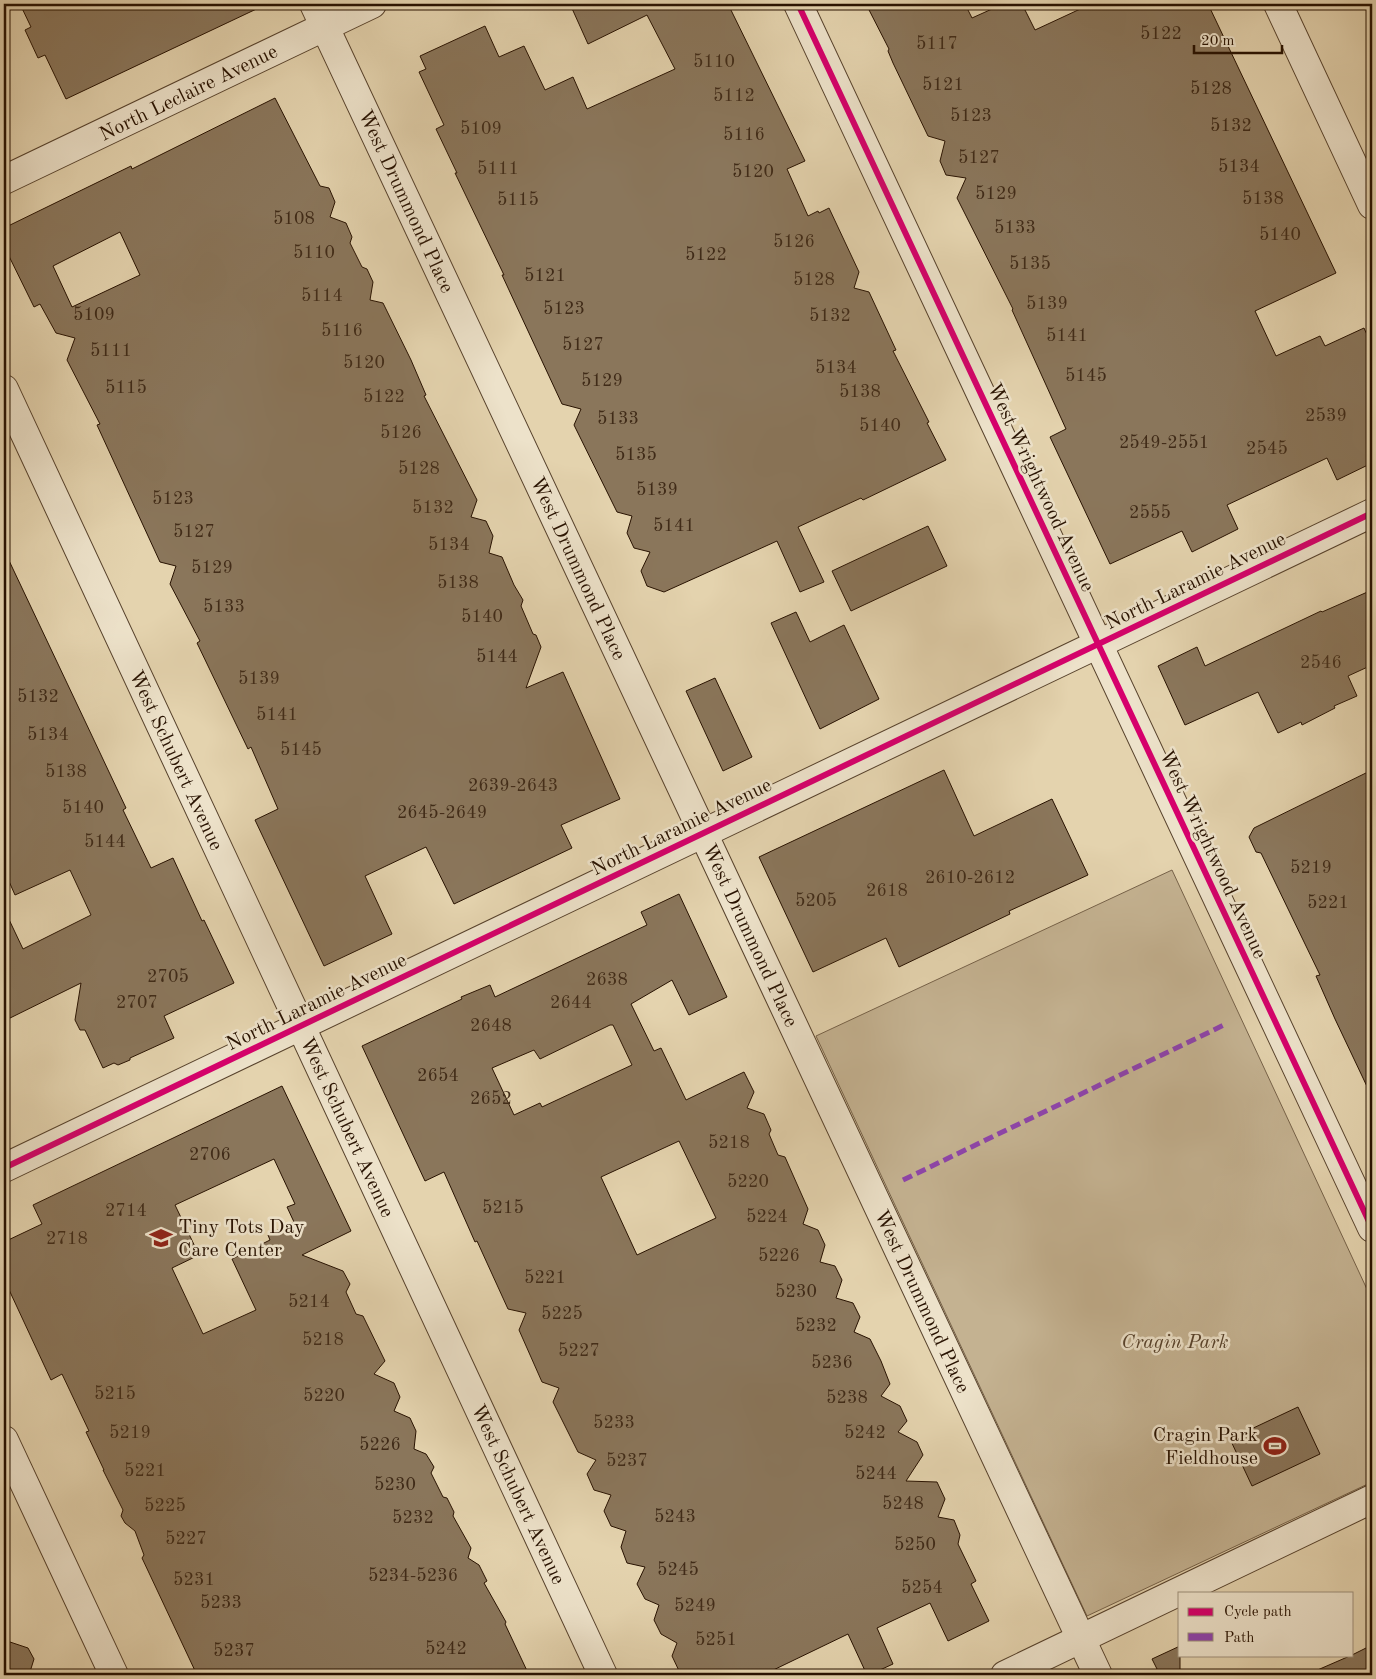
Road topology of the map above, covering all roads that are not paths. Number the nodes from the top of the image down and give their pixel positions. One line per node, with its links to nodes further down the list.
1 (372, 4): 4 (street, North Leclaire Avenue)
2 (798, 4): 9 (street, West Wrightwood Avenue)
3 (1278, 4): 6 (street)
4 (320, 15): 5 (street, North Leclaire Avenue); 10 (street, West Drummond Place)
5 (4, 180)
6 (1372, 204)
7 (4, 389): 11 (street, West Schubert Avenue)
8 (1372, 513): 9 (street, North Laramie Avenue)
9 (1098, 644): 10 (street, North Laramie Avenue); 13 (street, West Wrightwood Avenue)
10 (703, 833): 11 (street, North Laramie Avenue); 18 (street, West Drummond Place)
11 (301, 1026): 12 (street, North Laramie Avenue); 20 (street, West Schubert Avenue)
12 (4, 1168)
13 (1372, 1228)
14 (4, 1440): 19 (street)
15 (1372, 1499): 17 (street)
16 (1178, 1592): 18 (street)
17 (1179, 1592)
18 (1081, 1639): 21 (street); 22 (street, West Drummond Place)
19 (114, 1675)
20 (603, 1675)
21 (1004, 1675)
22 (1098, 1675)

